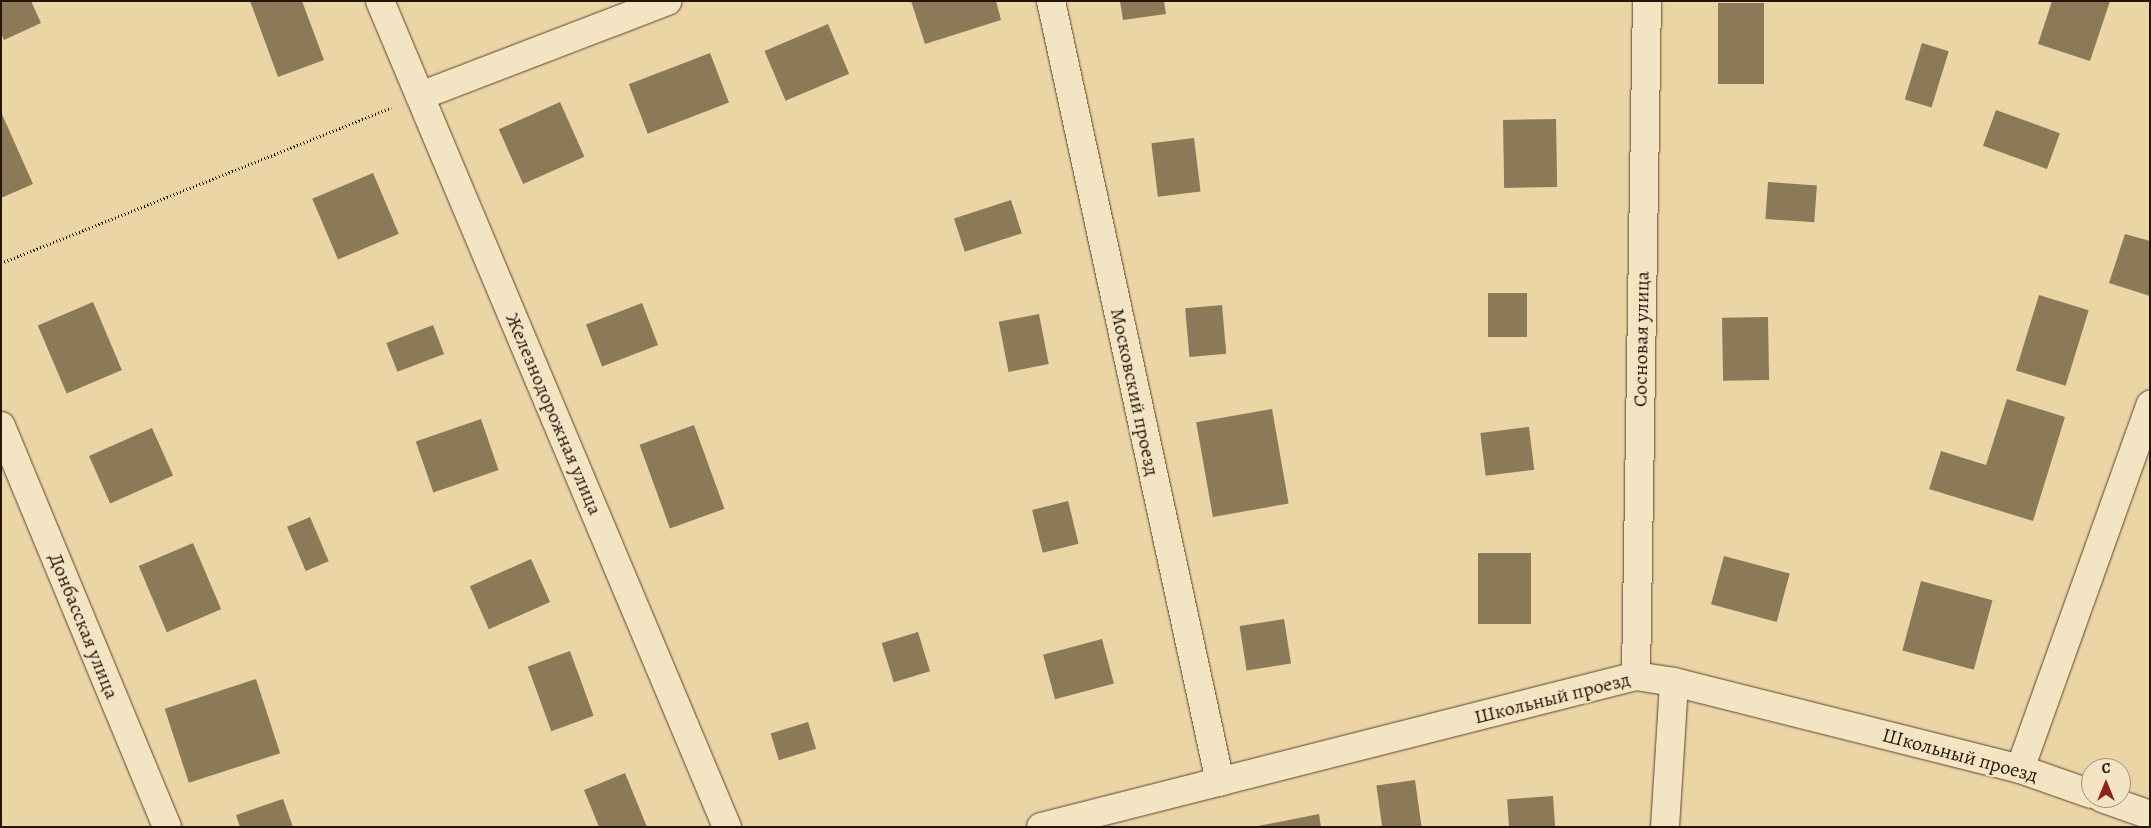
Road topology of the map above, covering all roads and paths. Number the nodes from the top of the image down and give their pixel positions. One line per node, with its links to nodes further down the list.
1 (380, 1): 5 (street, Железнодорожная улица)
2 (667, 1): 5 (street)
3 (1051, 1): 12 (street, Московский проезд)
4 (1646, 1): 9 (street, Сосновая улица)
5 (420, 96): 6 (path); 17 (street, Железнодорожная улица)
6 (1, 263)
7 (2150, 405): 11 (street)
8 (1, 426): 16 (street, Донбасская улица)
9 (1636, 676): 10 (street, Школьный проезд); 12 (street, Школьный проезд)
10 (1674, 682): 11 (street, Школьный проезд); 19 (street)
11 (2020, 769): 13 (street, Школьный проезд)
12 (1220, 782): 18 (street, Школьный проезд)
13 (2081, 790)
14 (2130, 808): 15 (street)
15 (2150, 815)
16 (167, 827)
17 (727, 827)
18 (1041, 827)
19 (1665, 827)

